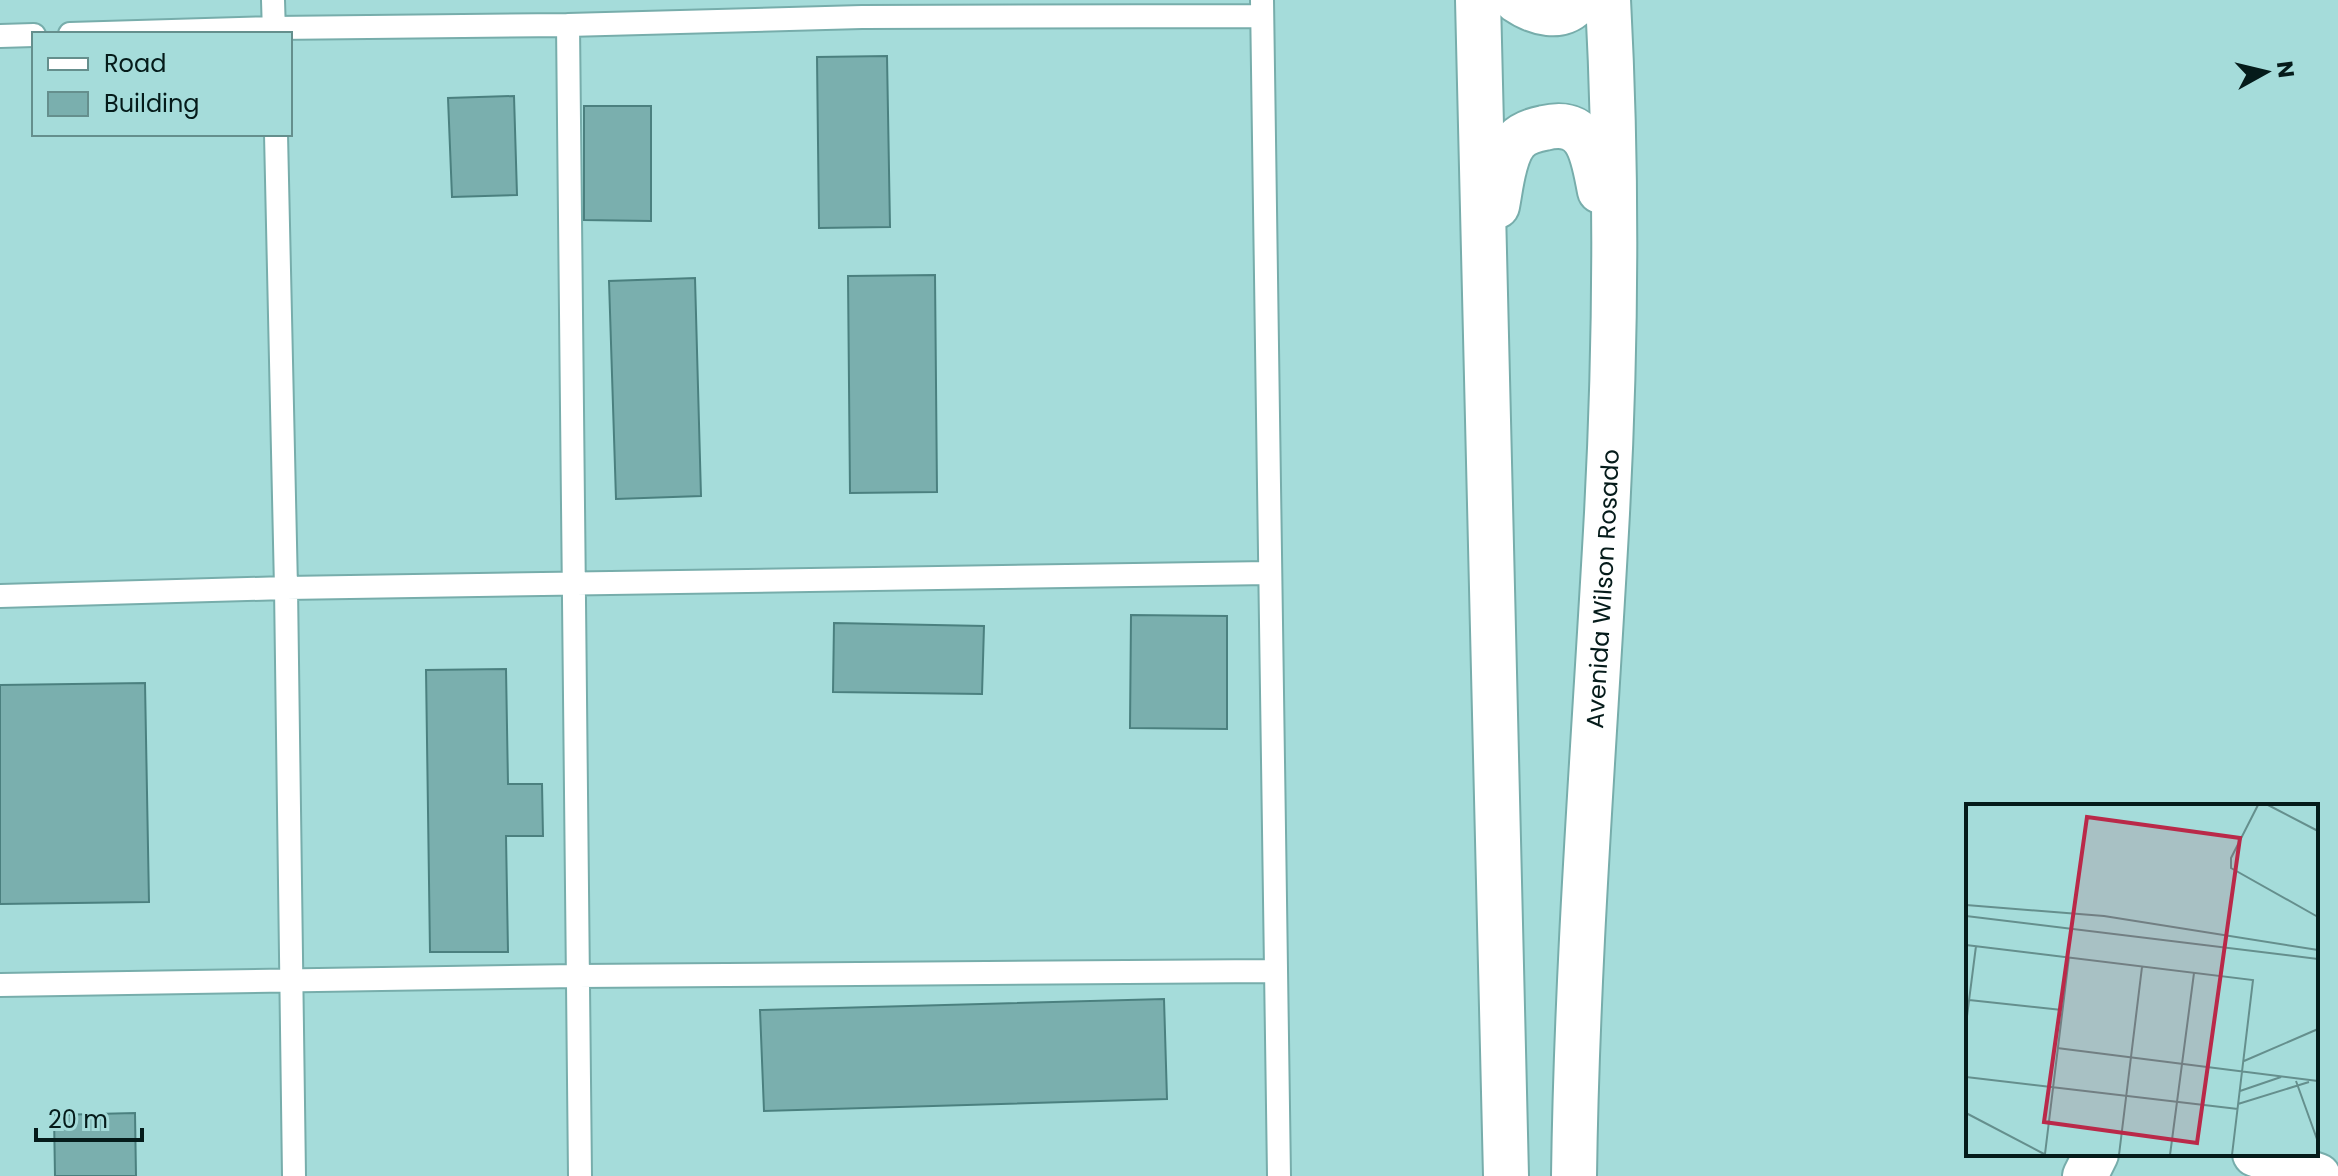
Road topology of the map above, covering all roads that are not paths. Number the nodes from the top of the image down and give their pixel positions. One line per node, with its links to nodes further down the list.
1 (273, 0): 9 (lane)
2 (1478, 0): 14 (main road)
3 (1516, 0): 4 (main road)
4 (1579, 0)
5 (1608, 0): 15 (main road, Avenida Wilson Rosado)
6 (1262, 8): 7 (lane); 16 (lane)
7 (862, 9): 8 (lane)
8 (568, 25): 9 (lane); 17 (lane)
9 (274, 31): 10 (lane)
10 (206, 32)
11 (32, 35): 12 (lane)
12 (0, 36)
13 (276, 136): 18 (lane)
14 (1483, 278): 15 (main road); 29 (main road)
15 (1614, 288): 30 (main road, Avenida Wilson Rosado)
16 (1269, 573): 17 (lane); 20 (lane)
17 (573, 583): 18 (lane); 21 (lane)
18 (286, 588): 19 (lane); 22 (lane)
19 (0, 596)
20 (1275, 971): 21 (lane); 28 (lane)
21 (577, 976): 22 (lane); 27 (lane)
22 (291, 980): 23 (lane); 26 (lane)
23 (0, 985)
24 (2095, 1156): 31 (main road)
25 (2261, 1156): 32 (main road)
26 (294, 1176)
27 (580, 1176)
28 (1279, 1176)
29 (1506, 1176)
30 (1574, 1176)
31 (2085, 1176)
32 (2318, 1176)

